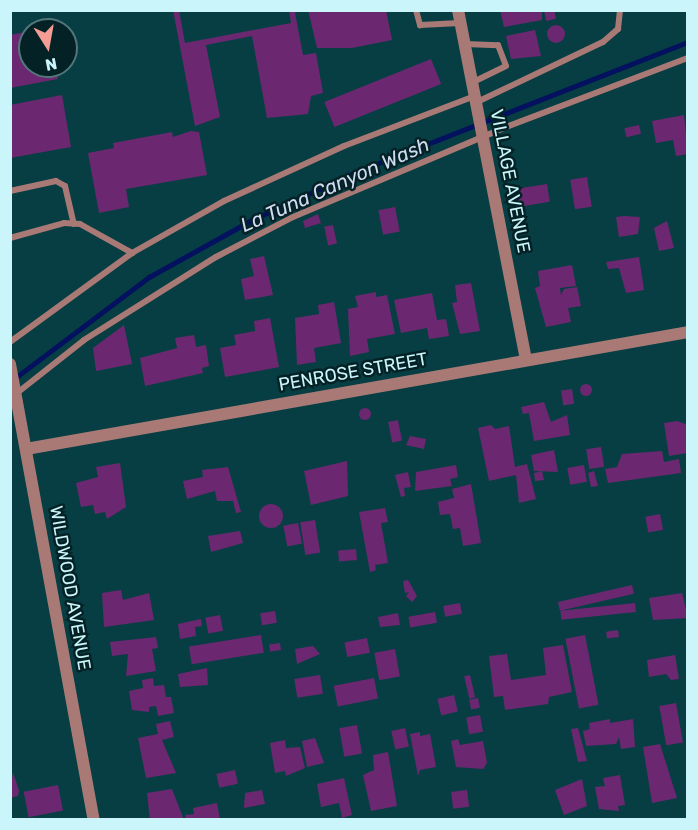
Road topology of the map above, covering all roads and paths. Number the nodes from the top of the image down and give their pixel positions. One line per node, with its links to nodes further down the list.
1 (417, 10): 3 (lane)
2 (620, 10): 7 (lane)
3 (459, 17): 4 (street, VILLAGE AVENUE)
4 (465, 44): 6 (street, VILLAGE AVENUE); 6 (lane)
5 (687, 58): 8 (lane)
6 (473, 82): 7 (street, VILLAGE AVENUE)
7 (476, 99): 8 (street, VILLAGE AVENUE); 12 (lane)
8 (483, 135): 15 (street, VILLAGE AVENUE); 17 (lane)
9 (10, 191): 10 (lane)
10 (74, 224): 11 (lane); 12 (lane)
11 (10, 238)
12 (132, 253): 14 (lane)
13 (687, 332): 15 (street, PENROSE STREET)
14 (10, 342)
15 (526, 359): 18 (street, PENROSE STREET)
16 (11, 367): 17 (street, WILDWOOD AVENUE)
17 (16, 391): 18 (street, WILDWOOD AVENUE)
18 (26, 449): 19 (street, WILDWOOD AVENUE)
19 (94, 819)

